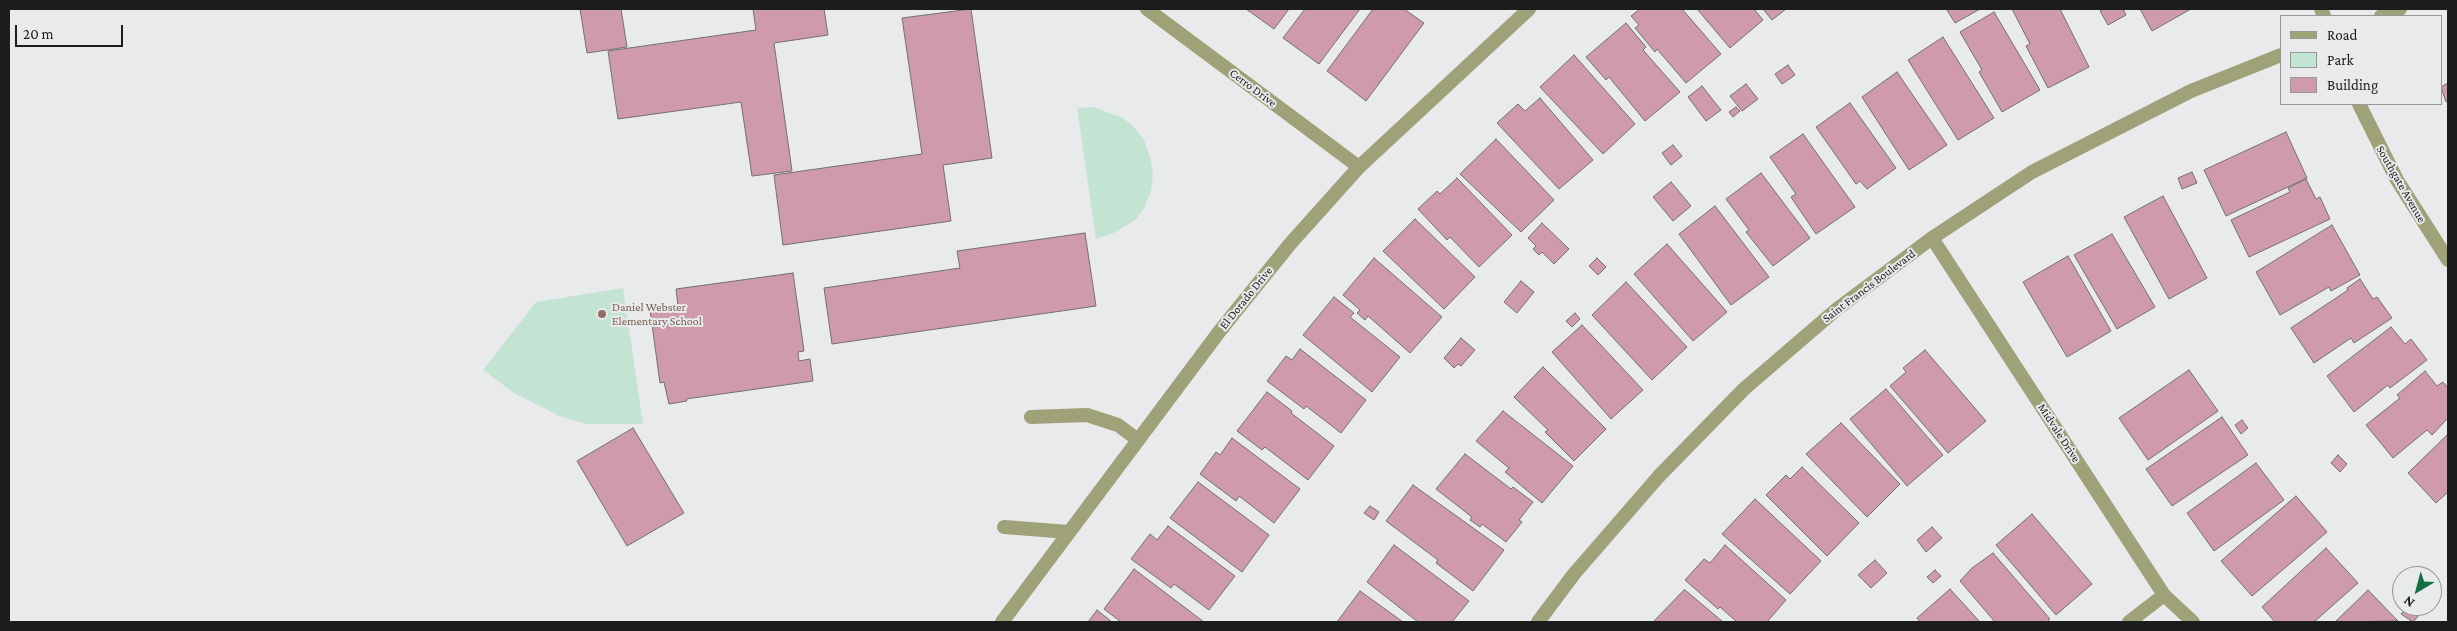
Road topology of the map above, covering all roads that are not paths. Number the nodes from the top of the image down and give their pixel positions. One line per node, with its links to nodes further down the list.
1 (1148, 9): 7 (street, Cerro Drive)
2 (1530, 9): 7 (street, El Dorado Drive)
3 (2400, 9): 4 (street)
4 (2384, 15)
5 (2280, 55): 8 (street, Saint Francis Boulevard)
6 (2359, 105): 9 (street, Southgate Avenue)
7 (1359, 167): 11 (street, El Dorado Drive)
8 (1932, 238): 14 (street, Midvale Drive); 16 (street, Saint Francis Boulevard)
9 (2448, 260)
10 (1032, 417): 11 (street)
11 (1138, 440): 13 (street, El Dorado Drive)
12 (1004, 527): 13 (street)
13 (1069, 532): 15 (street, El Dorado Drive)
14 (2164, 595): 17 (street); 18 (street, Midvale Drive)
15 (1002, 622)
16 (1538, 622)
17 (2129, 622)
18 (2193, 622)

